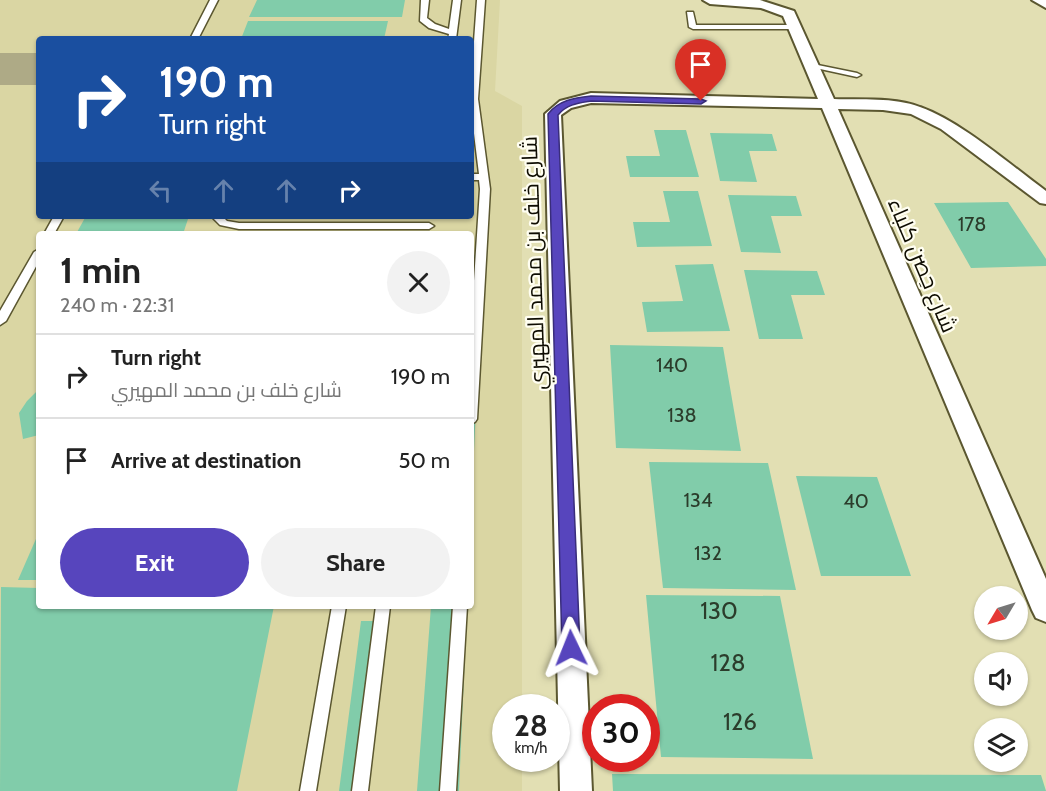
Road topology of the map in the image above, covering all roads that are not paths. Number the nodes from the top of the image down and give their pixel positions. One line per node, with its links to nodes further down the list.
1 (214, 0): 10 (lane)
2 (425, 0): 11 (lane)
3 (457, 0): 11 (lane)
4 (481, 0): 16 (lane)
5 (710, 0): 9 (street, شارع حِصن كلباء)
6 (1040, 0): 7 (street)
7 (1046, 4)
8 (690, 14): 9 (lane)
9 (795, 27): 12 (street, شارع حِصن كلباء)
10 (196, 36)
11 (452, 36)
12 (811, 65): 13 (lane); 14 (street, شارع حِصن كلباء)
13 (857, 75)
14 (828, 105): 17 (street, شارع خلف بن محمد المهيري); 26 (street, شارع حِصن كلباء); 30 (street, شارع خلف بن محمد المهيري)
15 (474, 177): 16 (lane)
16 (484, 177): 22 (lane)
17 (1046, 199)
18 (219, 219): 19 (lane)
19 (429, 225)
20 (36, 257): 21 (lane)
21 (0, 321)
22 (474, 334)
23 (339, 609): 27 (lane)
24 (383, 609): 28 (lane)
25 (460, 609): 29 (lane)
26 (1046, 610)
27 (309, 791)
28 (360, 791)
29 (448, 791)
30 (576, 791)

